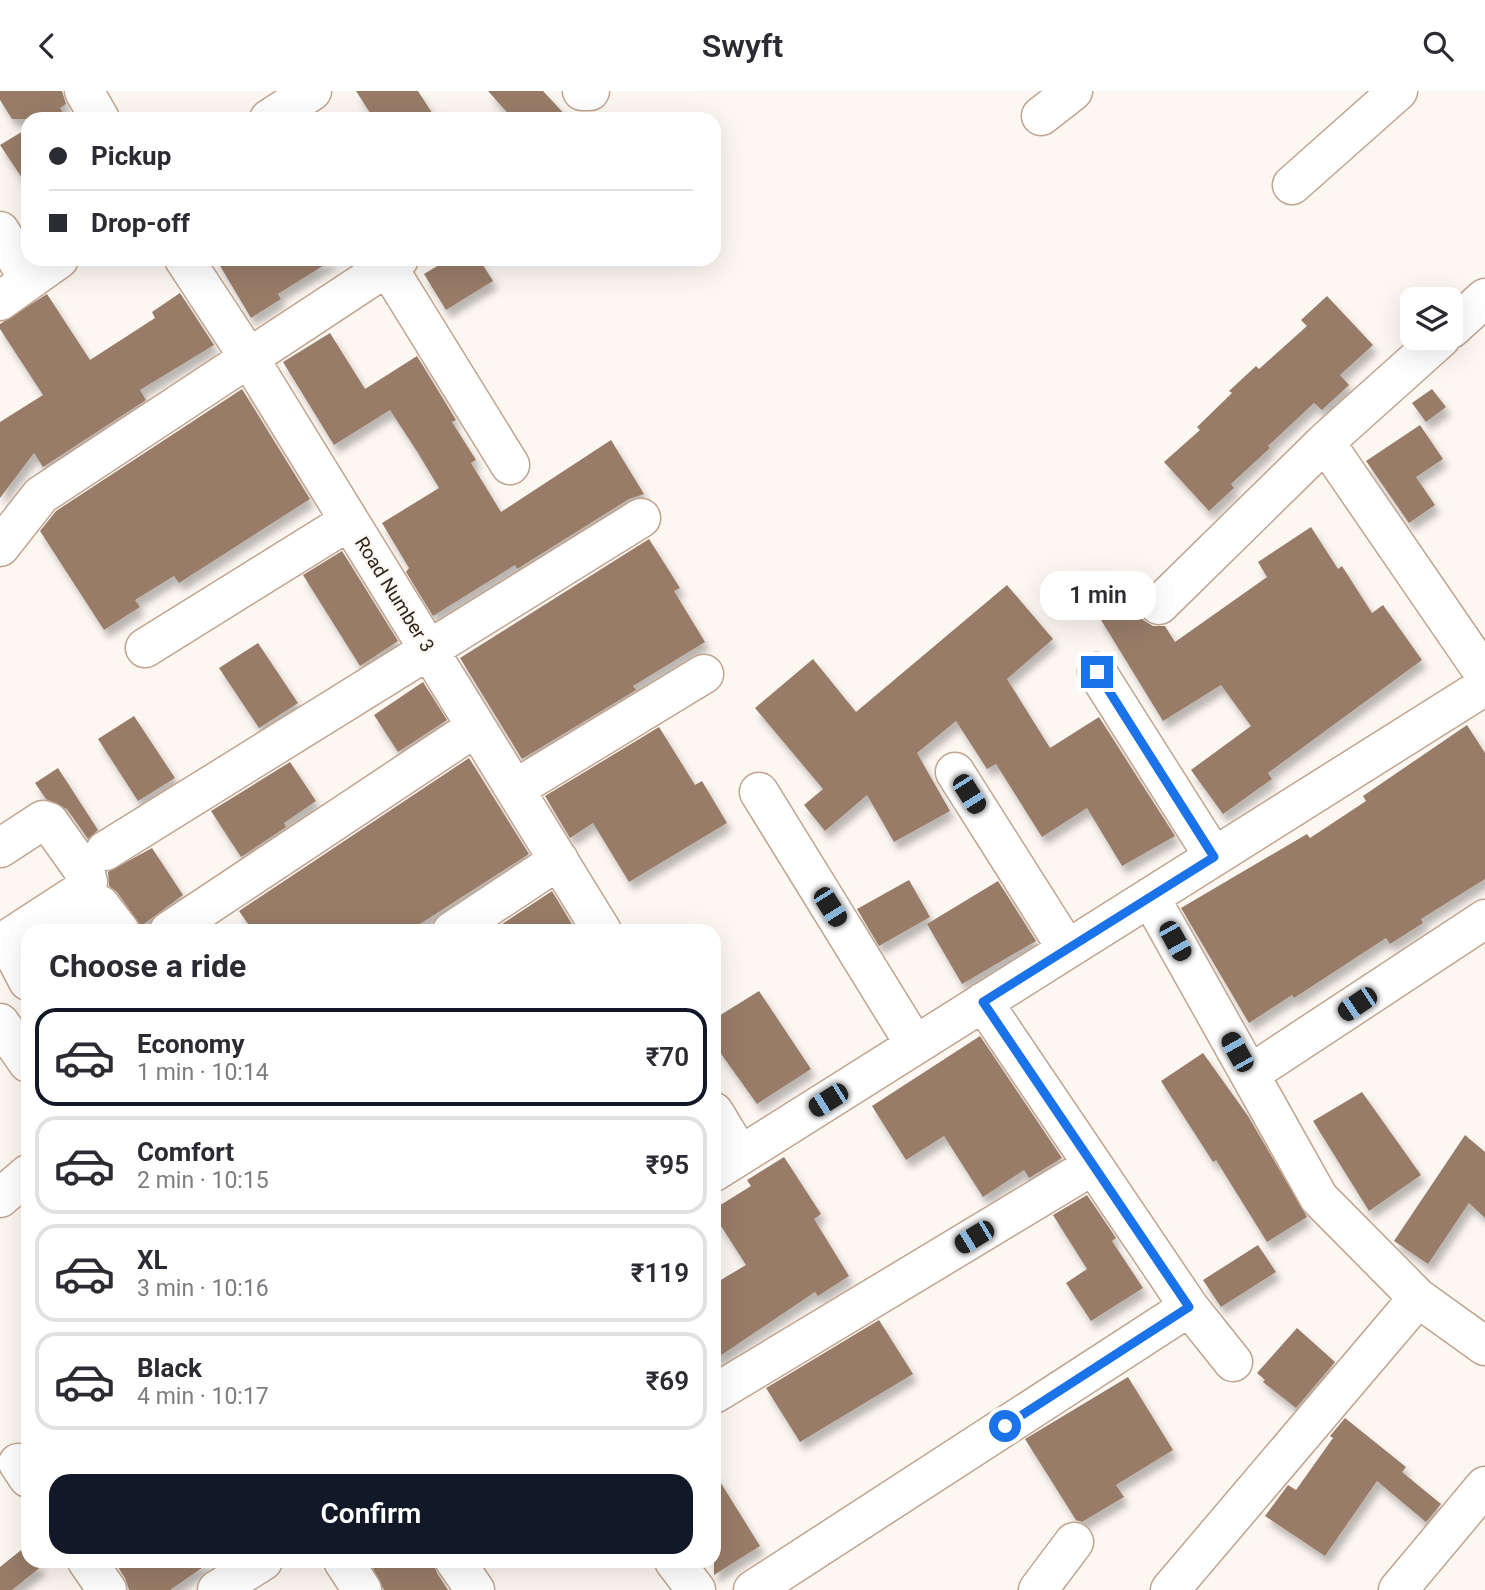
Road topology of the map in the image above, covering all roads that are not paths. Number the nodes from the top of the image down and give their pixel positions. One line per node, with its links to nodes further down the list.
1 (84, 91): 7 (street)
2 (312, 91): 8 (street)
3 (582, 91): 4 (street)
4 (590, 91)
5 (1073, 91): 9 (street)
6 (1398, 91): 10 (street)
7 (96, 112)
8 (280, 112)
9 (1041, 116)
10 (1292, 185)
11 (0, 231): 15 (street)
12 (189, 266): 19 (street, Road Number 3)
13 (388, 266): 19 (street)
14 (395, 266): 21 (street)
15 (29, 280)
16 (1485, 297): 17 (street)
17 (1463, 317)
18 (1428, 350): 20 (street)
19 (249, 358): 23 (street, Road Number 3); 24 (street)
20 (1325, 442): 25 (street); 30 (street)
21 (510, 465)
22 (641, 518): 27 (street)
23 (349, 521): 26 (street); 27 (street, Road Number 3)
24 (0, 547)
25 (1159, 605)
26 (145, 648)
27 (430, 650): 32 (street, Road Number 3); 37 (street)
28 (1097, 672): 38 (street)
29 (704, 674): 34 (street)
30 (1485, 675)
31 (1485, 686): 38 (street)
32 (476, 727): 34 (street, Road Number 3); 45 (street)
33 (955, 772): 51 (street)
34 (515, 789): 39 (street, Road Number 3)
35 (760, 792): 54 (street)
36 (0, 848): 42 (street)
37 (104, 851)
38 (1214, 857): 40 (street)
39 (559, 860): 46 (street); 47 (street, Road Number 3)
40 (1150, 897): 51 (street); 55 (street)
41 (1485, 919): 55 (street)
42 (31, 924)
43 (60, 924): 44 (street)
44 (115, 924)
45 (180, 924)
46 (463, 924)
47 (598, 924)
48 (21, 930): 49 (street)
49 (0, 944)
50 (21, 949): 52 (street)
51 (1067, 949): 53 (street)
52 (21, 968)
53 (983, 1002): 54 (street); 58 (street)
54 (915, 1045): 57 (street)
55 (1250, 1074): 61 (street)
56 (721, 1139): 57 (street)
57 (727, 1163)
58 (1092, 1166): 62 (street); 65 (street)
59 (21, 1180): 60 (street)
60 (0, 1199)
61 (1419, 1298): 63 (street); 80 (street)
62 (1189, 1307): 64 (street); 78 (street)
63 (1485, 1346)
64 (1233, 1362)
65 (721, 1390)
66 (1485, 1486): 81 (street)
67 (1074, 1542): 79 (street)
68 (92, 1568): 73 (street)
69 (252, 1568): 74 (street)
70 (348, 1568): 75 (street)
71 (460, 1568): 76 (street)
72 (679, 1568): 77 (street)
73 (107, 1590)
74 (217, 1590)
75 (362, 1590)
76 (475, 1590)
77 (696, 1590)
78 (753, 1590)
79 (1038, 1590)
80 (1170, 1590)
81 (1398, 1590)

